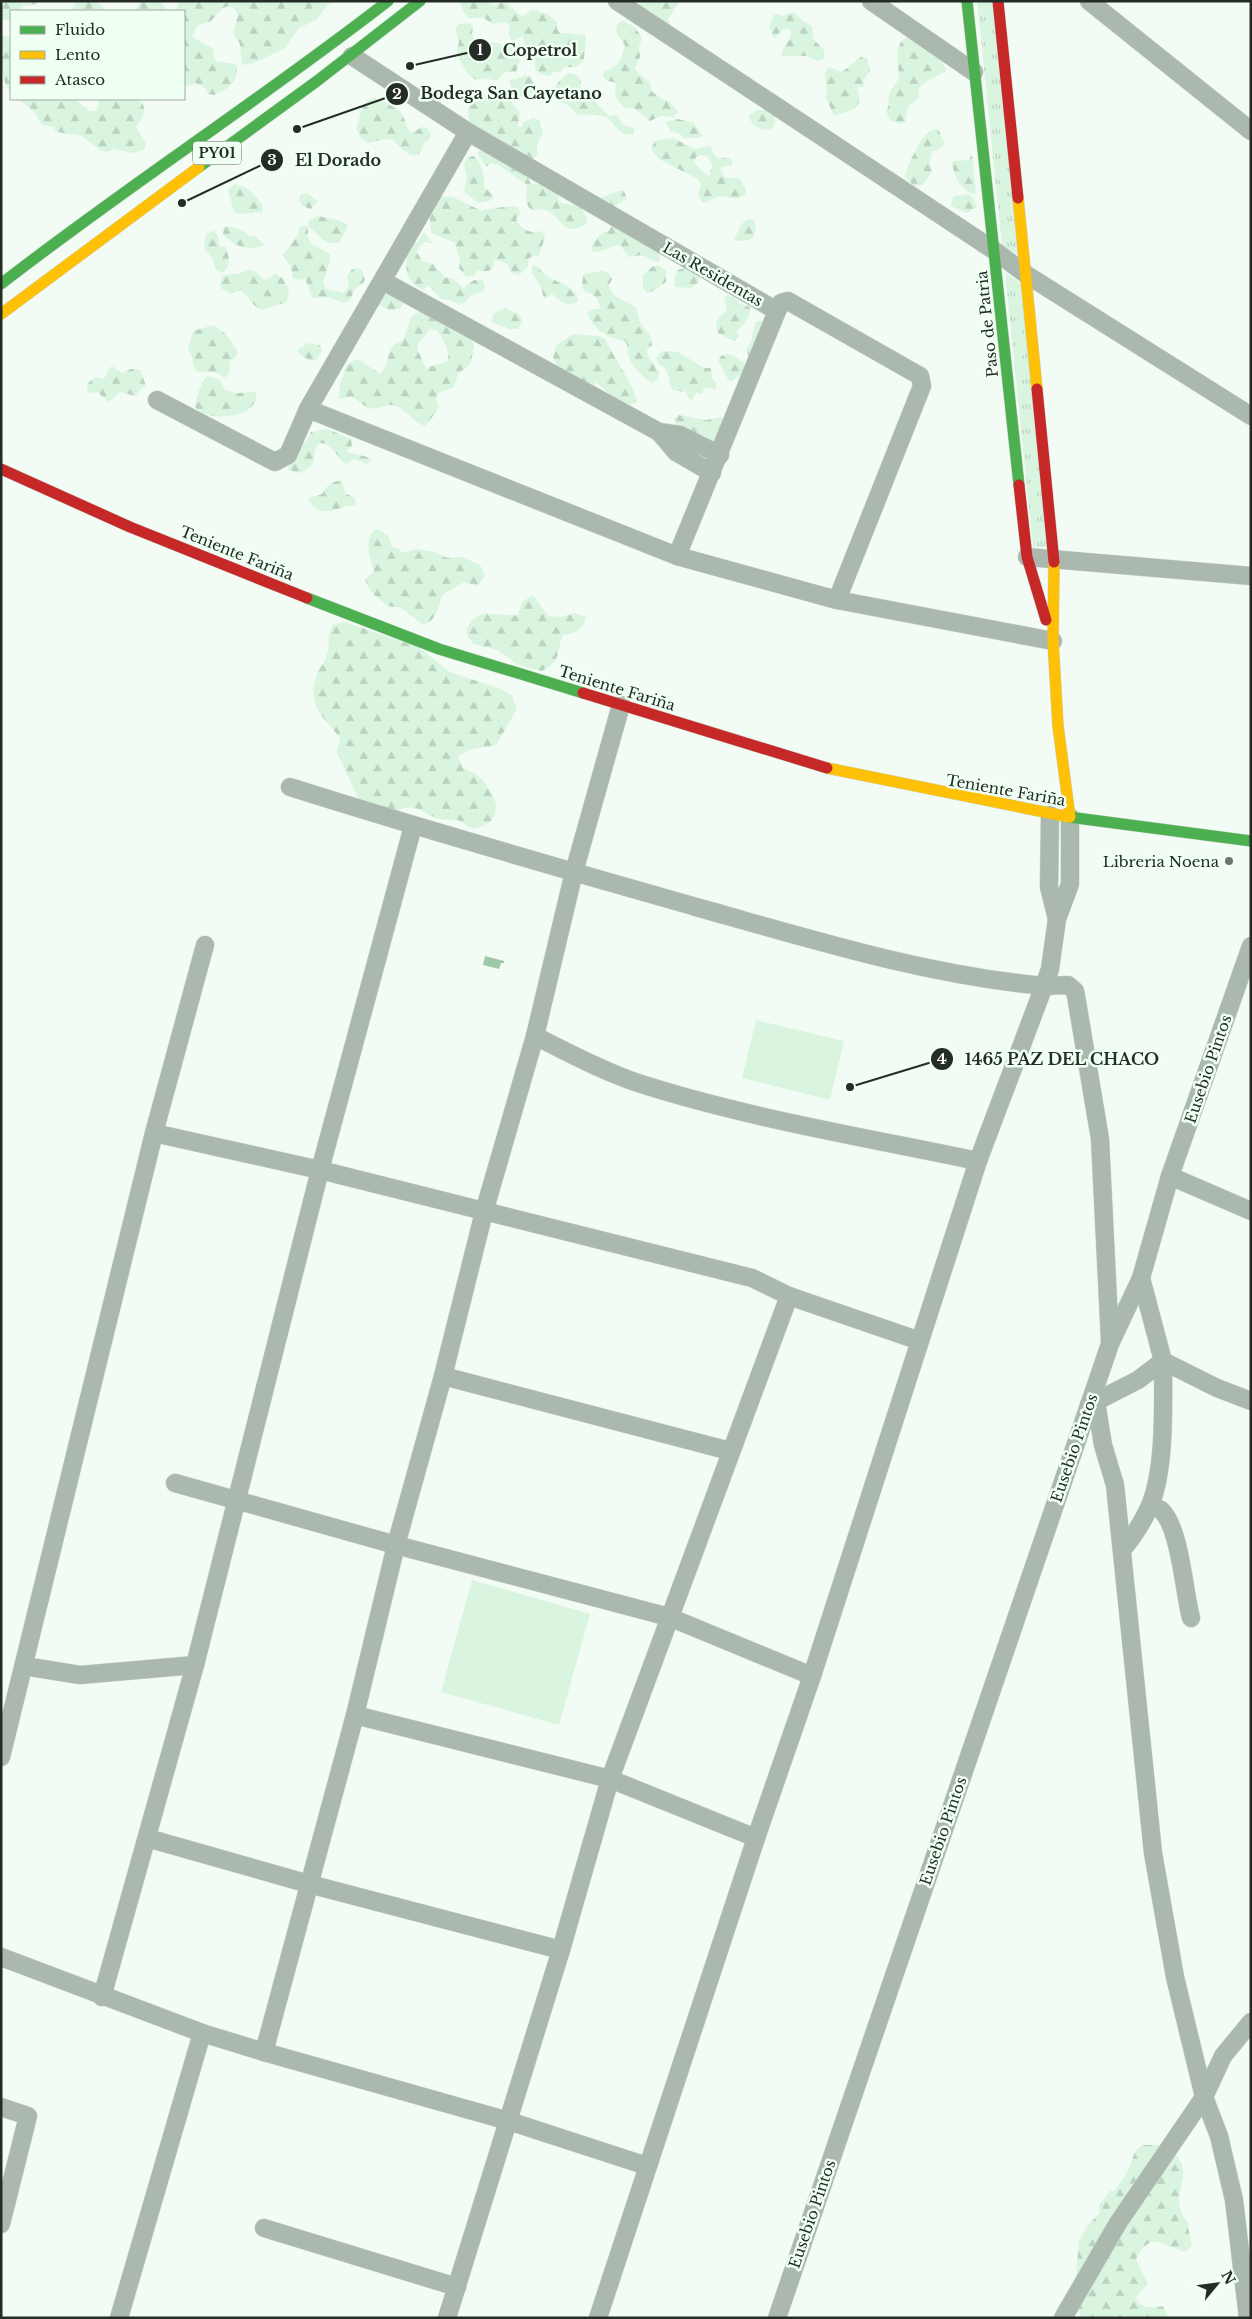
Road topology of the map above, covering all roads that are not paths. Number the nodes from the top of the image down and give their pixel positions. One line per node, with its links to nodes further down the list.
1 (388, 1): 8 (main road, PY01)
2 (420, 1): 9 (main road, PY01)
3 (617, 1): 13 (street)
4 (871, 1): 10 (street)
5 (967, 1): 10 (main road, Paso de Patria)
6 (998, 1): 14 (main road, Paso de Patria)
7 (1089, 1): 11 (street)
8 (338, 41): 9 (main road); 16 (main road, PY01)
9 (352, 56): 12 (street, Las Residentas); 18 (main road, PY01)
10 (974, 72): 13 (main road, Paso de Patria)
11 (1251, 131)
12 (468, 132): 15 (street); 17 (street, Las Residentas)
13 (995, 251): 14 (street); 27 (main road, Paso de Patria)
14 (1027, 275): 21 (street); 28 (main road, Paso de Patria)
15 (383, 282): 20 (street); 22 (street)
16 (1, 284)
17 (777, 310): 23 (street); 30 (street, Las Residentas)
18 (1, 314)
19 (157, 400): 20 (street)
20 (308, 409): 26 (street)
21 (1251, 416)
22 (659, 432): 23 (street); 25 (street)
23 (720, 455): 25 (street)
24 (1, 469): 32 (main road, Teniente Fariña)
25 (712, 473): 26 (street)
26 (677, 556): 30 (street)
27 (1027, 556): 28 (street); 31 (main road, Paso de Patria)
28 (1054, 557): 29 (street); 31 (main road, Paso de Patria)
29 (1251, 576)
30 (838, 600): 31 (street)
31 (1053, 640): 35 (main road, Paso de Patria)
32 (621, 705): 34 (main road, Teniente Fariña); 38 (street)
33 (290, 787): 36 (street)
34 (1050, 815): 35 (main road, Teniente Fariña); 39 (street)
35 (1070, 816): 37 (main road, Teniente Fariña); 39 (street)
36 (413, 826): 38 (street); 46 (street)
37 (1251, 841)
38 (574, 872): 42 (street); 43 (street)
39 (1057, 919): 42 (street)
40 (205, 945): 44 (street)
41 (1251, 946): 47 (street, Eusebio Pintos)
42 (1044, 986): 45 (street); 53 (street)
43 (535, 1036): 45 (street); 49 (street)
44 (154, 1132): 46 (street); 67 (street)
45 (978, 1162): 52 (street)
46 (320, 1170): 49 (street); 60 (street)
47 (1170, 1176): 48 (street); 50 (street, Eusebio Pintos)
48 (1251, 1211)
49 (484, 1212): 51 (street); 55 (street)
50 (1141, 1278): 53 (street, Eusebio Pintos); 54 (street)
51 (789, 1296): 52 (street); 58 (street)
52 (920, 1341): 68 (street)
53 (1110, 1344): 57 (street, Eusebio Pintos)
54 (1163, 1361): 56 (street); 57 (street); 61 (street)
55 (443, 1376): 58 (street); 62 (street)
56 (1251, 1401)
57 (1092, 1404): 63 (street); 92 (street, Eusebio Pintos)
58 (730, 1451): 64 (street)
59 (175, 1483): 60 (street)
60 (236, 1499): 62 (street); 66 (street)
61 (1150, 1506): 63 (street); 65 (street)
62 (396, 1545): 64 (street); 69 (street)
63 (1122, 1550): 81 (street)
64 (669, 1617): 68 (street); 71 (street)
65 (1191, 1618)
66 (195, 1665): 67 (street); 72 (street)
67 (24, 1666): 70 (street)
68 (812, 1676): 73 (street)
69 (355, 1715): 71 (street); 74 (street)
70 (1, 1757)
71 (610, 1780): 73 (street); 75 (street)
72 (147, 1838): 74 (street); 77 (street)
73 (756, 1838): 84 (street)
74 (309, 1884): 75 (street); 80 (street)
75 (561, 1950): 83 (street)
76 (1, 1957): 77 (street)
77 (102, 1997): 79 (street)
78 (1251, 2022): 81 (street)
79 (202, 2033): 80 (street); 89 (street)
80 (264, 2052): 83 (street)
81 (1204, 2097): 87 (street); 93 (street)
82 (1, 2107): 85 (street)
83 (509, 2121): 84 (street); 88 (street)
84 (647, 2166): 91 (street)
85 (1, 2224)
86 (264, 2228): 88 (street)
87 (1247, 2269): 94 (street)
88 (457, 2287): 90 (street)
89 (119, 2318)
90 (447, 2318)
91 (598, 2318)
92 (777, 2318)
93 (1063, 2318)
94 (1248, 2318)

